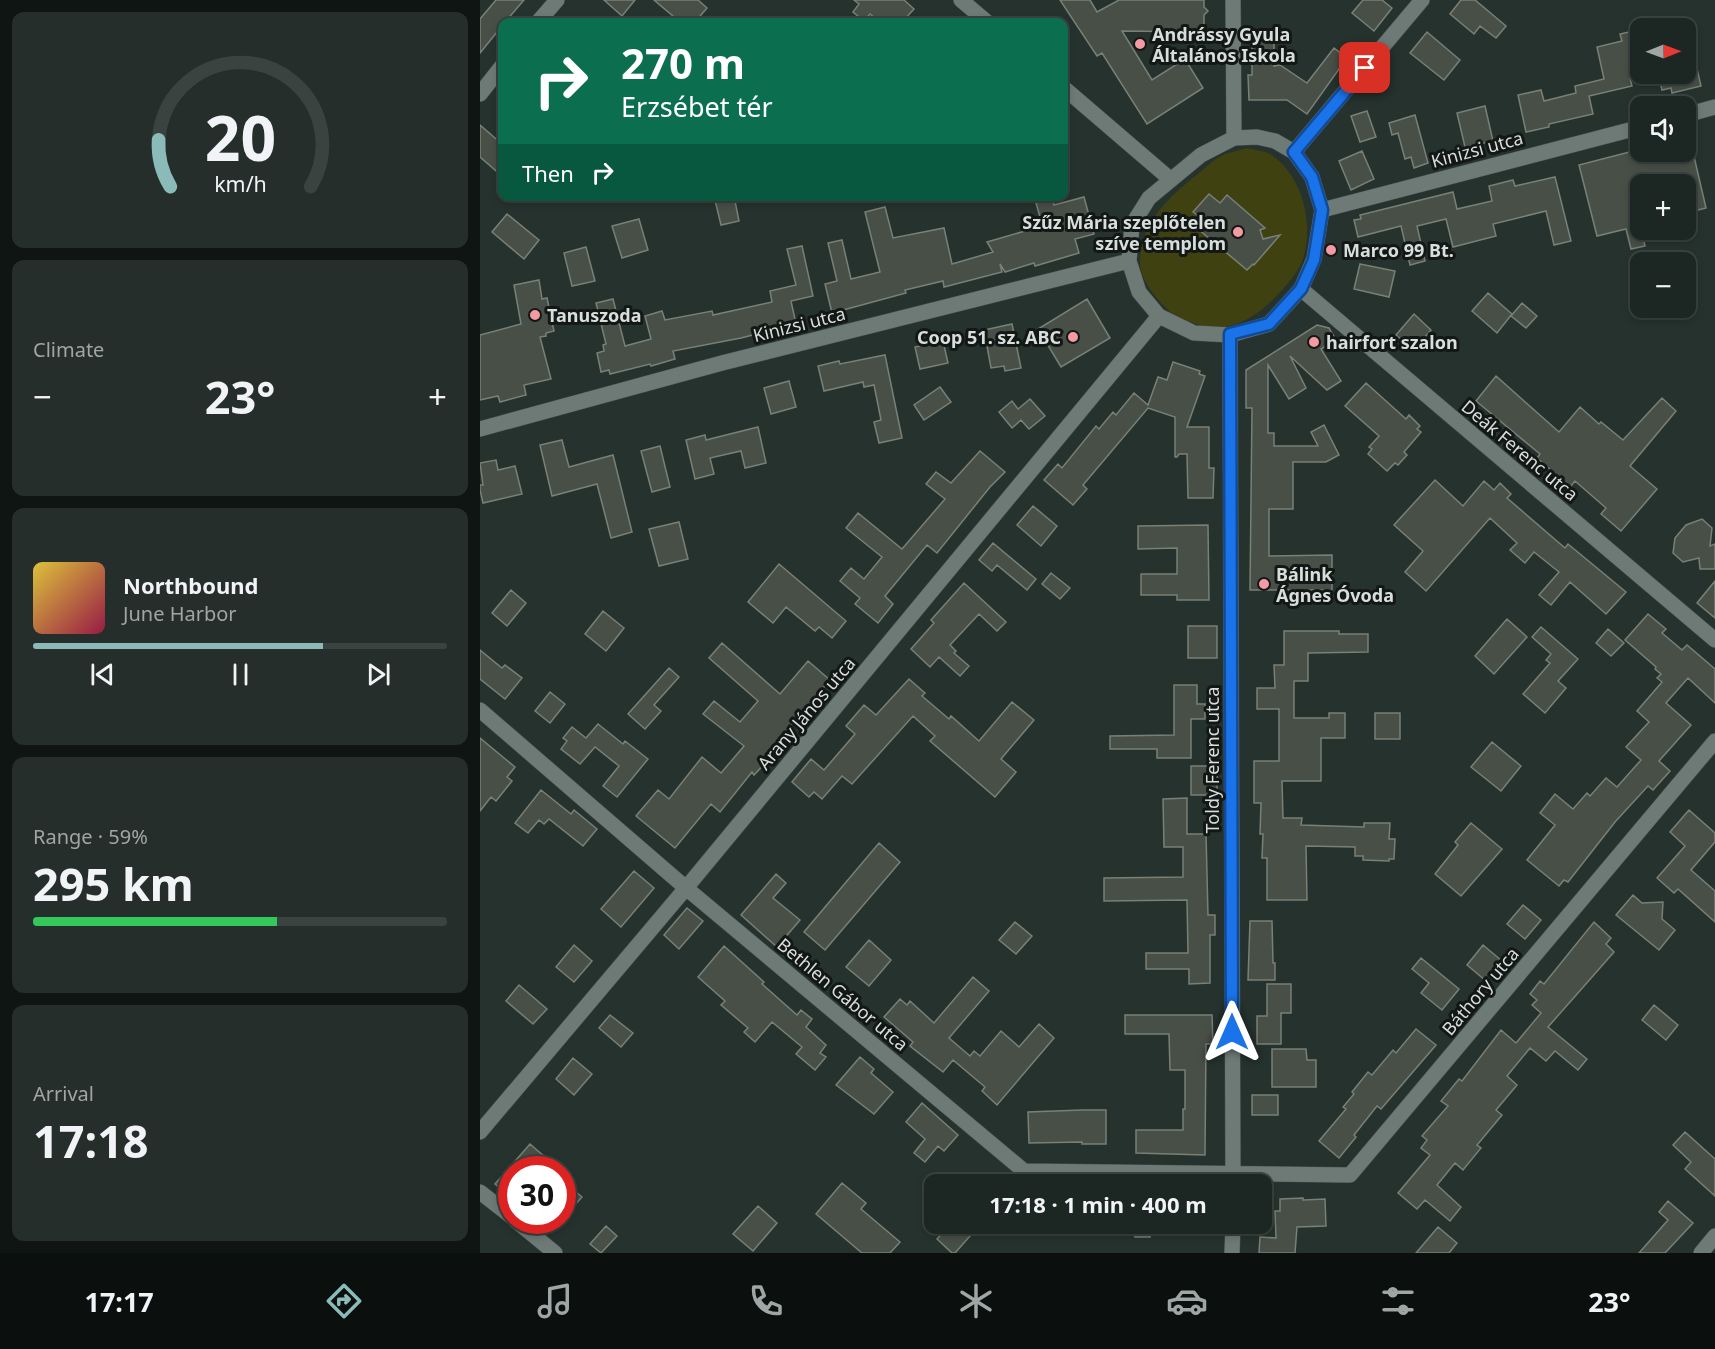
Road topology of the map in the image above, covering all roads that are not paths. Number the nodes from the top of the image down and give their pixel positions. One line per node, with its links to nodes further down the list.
1 (557, 0): 5 (street)
2 (961, 0): 6 (street)
3 (1233, 0): 13 (street)
4 (1422, 0): 14 (street)
5 (541, 18)
6 (982, 18)
7 (498, 71): 9 (street)
8 (1068, 91): 15 (street)
9 (480, 94)
10 (1715, 107): 11 (street)
11 (1696, 112)
12 (1630, 130): 16 (street, Kinizsi utca)
13 (1234, 138): 14 (street); 15 (street)
14 (1294, 152): 16 (street)
15 (1170, 179): 17 (street)
16 (1322, 210): 18 (street)
17 (1129, 261): 19 (street); 21 (street, Kinizsi utca)
18 (1301, 289): 20 (street); 22 (street, Deák Ferenc utca)
19 (1160, 316): 20 (street); 25 (street, Arany János utca)
20 (1230, 334): 28 (street, Toldy Ferenc utca)
21 (480, 429)
22 (1715, 640)
23 (480, 710): 25 (street, Bethlen Gábor utca)
24 (1715, 741): 29 (street, Báthory utca)
25 (686, 888): 26 (street, Arany János utca); 27 (street, Bethlen Gábor utca)
26 (480, 1132)
27 (1094, 1174)
28 (1233, 1174)
29 (1272, 1178)
30 (480, 1192): 31 (street)
31 (498, 1206)
32 (532, 1234): 35 (street)
33 (1233, 1234): 36 (street)
34 (1715, 1236): 37 (street)
35 (555, 1253)
36 (1233, 1253)
37 (1701, 1253)

